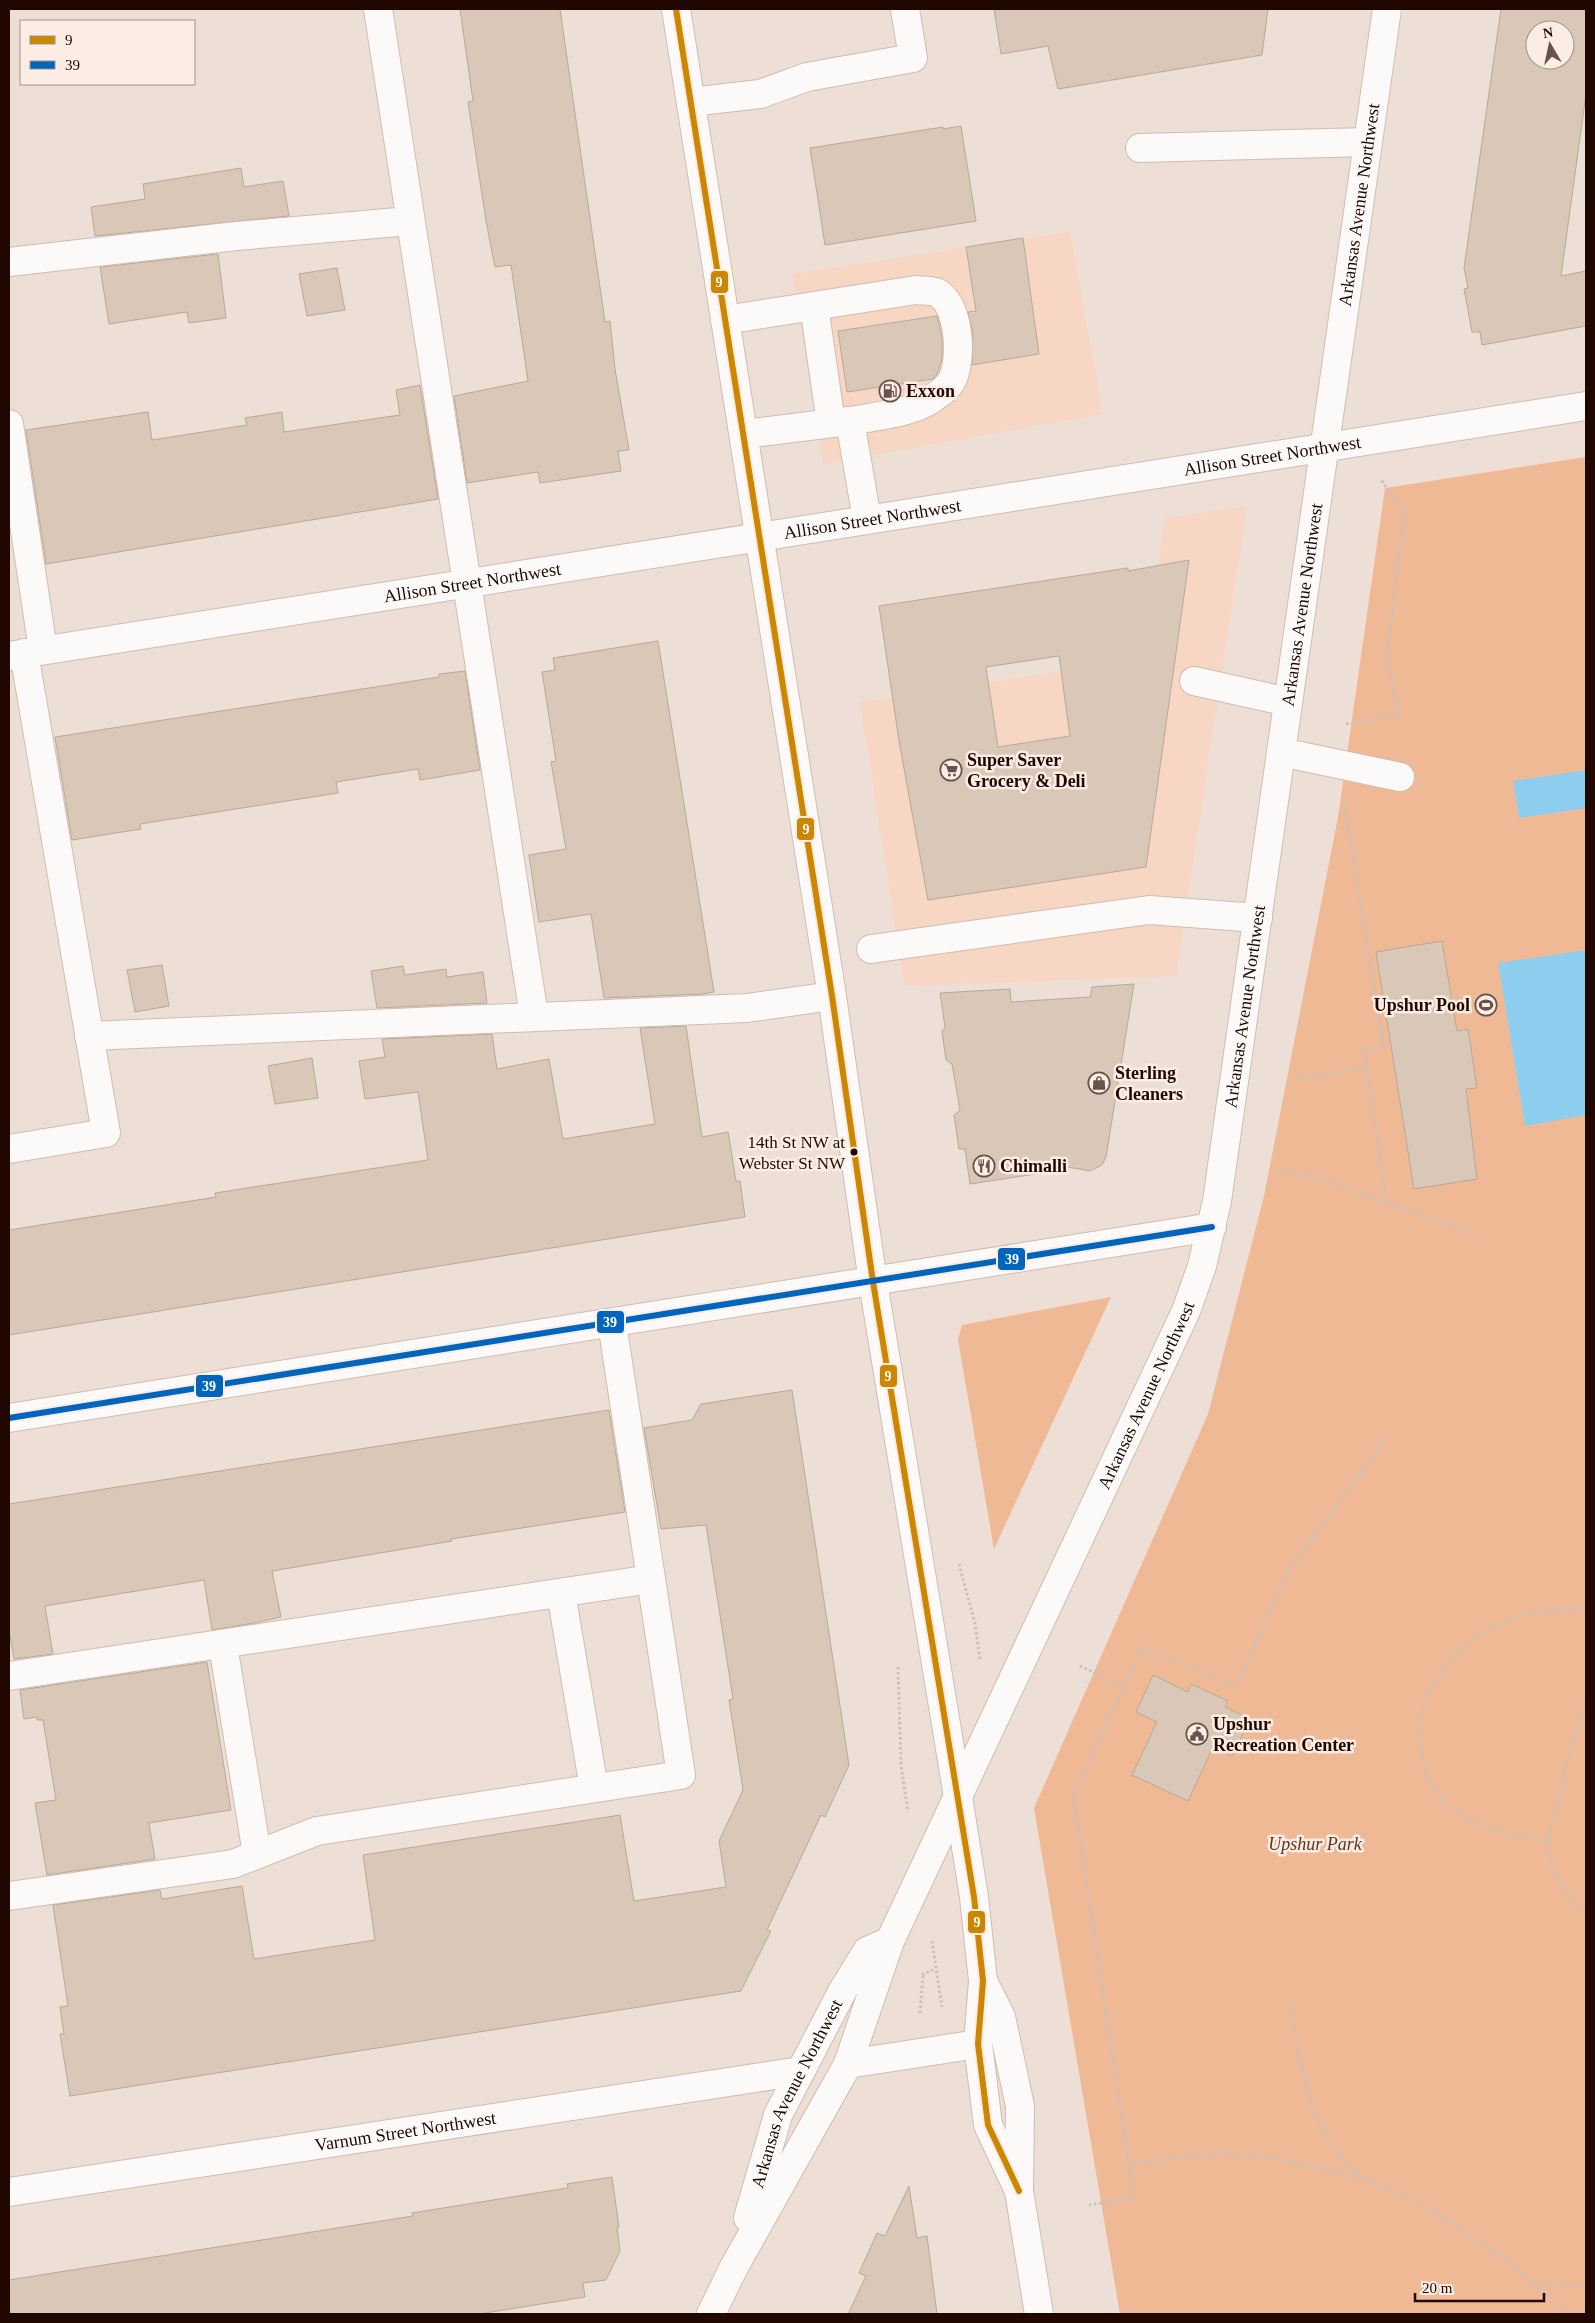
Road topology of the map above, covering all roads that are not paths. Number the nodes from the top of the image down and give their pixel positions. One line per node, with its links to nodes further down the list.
1 (378, 9): 8 (street)
2 (676, 9): 5 (street)
3 (905, 9): 5 (street)
4 (1386, 9): 6 (street, Arkansas Avenue Northwest)
5 (691, 102): 11 (street)
6 (1368, 142): 7 (street); 16 (street, Arkansas Avenue Northwest)
7 (1140, 148)
8 (410, 221): 9 (street); 19 (street)
9 (9, 262)
10 (814, 306): 11 (street); 13 (street); 13 (street)
11 (724, 320): 15 (street)
12 (1586, 406): 16 (street, Allison Street Northwest)
13 (841, 422): 15 (street); 17 (street)
14 (9, 424): 20 (street)
15 (744, 434): 18 (street)
16 (1324, 447): 17 (street, Allison Street Northwest); 22 (street, Arkansas Avenue Northwest)
17 (867, 519): 18 (street, Allison Street Northwest)
18 (759, 536): 19 (street, Allison Street Northwest); 27 (street)
19 (467, 582): 20 (street, Allison Street Northwest); 28 (street)
20 (25, 653): 29 (street)
21 (1194, 681): 22 (street)
22 (1288, 702): 23 (street, Arkansas Avenue Northwest)
23 (1281, 752): 24 (street); 25 (street, Arkansas Avenue Northwest)
24 (1400, 776)
25 (1258, 918): 26 (street); 31 (street, Arkansas Avenue Northwest)
26 (871, 949)
27 (832, 996): 28 (street); 32 (street)
28 (534, 1016): 29 (street)
29 (89, 1036): 30 (street)
30 (9, 1149)
31 (1212, 1227): 32 (street); 40 (street, Arkansas Avenue Northwest)
32 (873, 1282): 33 (street); 40 (street)
33 (612, 1323): 34 (street); 35 (street)
34 (9, 1418)
35 (651, 1578): 36 (street); 39 (street)
36 (561, 1593): 37 (street); 39 (street)
37 (224, 1645): 38 (street); 41 (street)
38 (9, 1676)
39 (594, 1788): 41 (street)
40 (958, 1796): 43 (street, Arkansas Avenue Northwest); 44 (street)
41 (257, 1854): 42 (street)
42 (9, 1896)
43 (890, 1941): 46 (street, Arkansas Avenue Northwest); 47 (street, Arkansas Avenue Northwest)
44 (983, 1981): 45 (street); 48 (street)
45 (978, 2044): 46 (street); 48 (street)
46 (848, 2064): 50 (street, Arkansas Avenue Northwest)
47 (801, 2071): 49 (street, Varnum Street Northwest); 50 (street, Arkansas Avenue Northwest)
48 (1019, 2191): 52 (street)
49 (9, 2192)
50 (734, 2267): 51 (street, Arkansas Avenue Northwest)
51 (712, 2314)
52 (1039, 2314)

